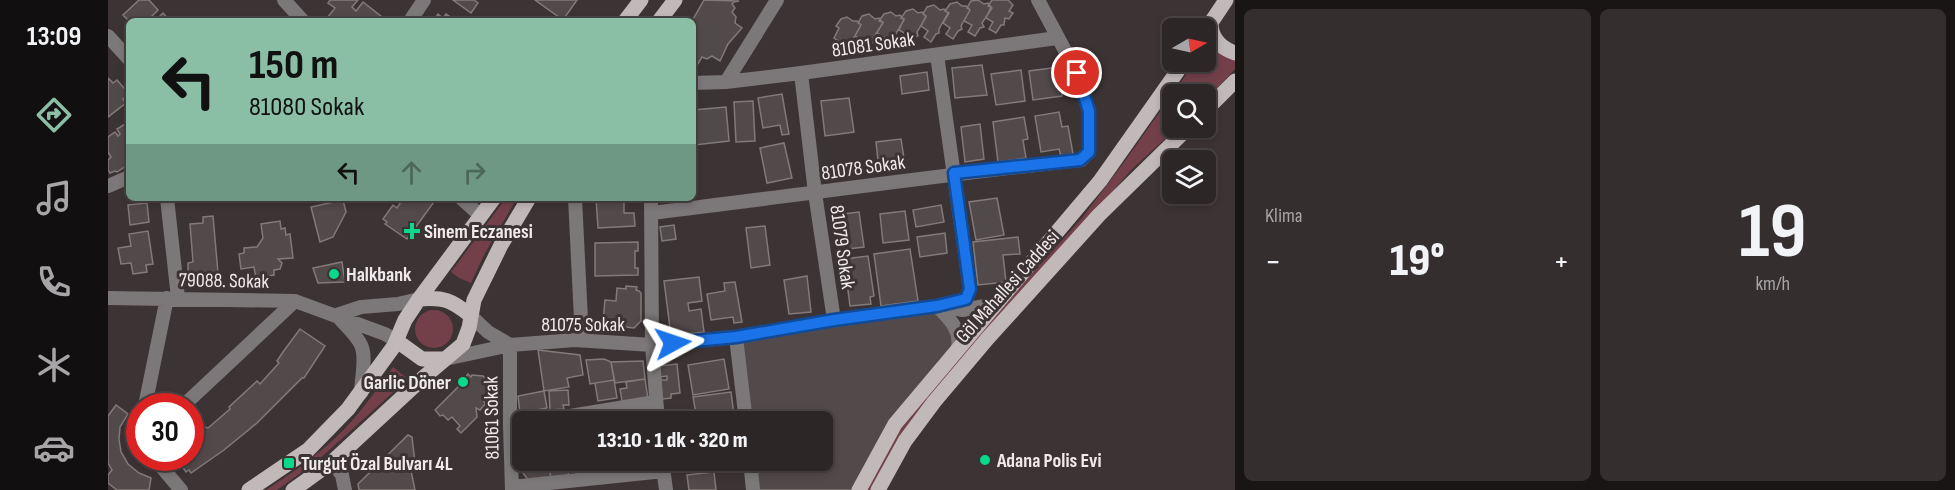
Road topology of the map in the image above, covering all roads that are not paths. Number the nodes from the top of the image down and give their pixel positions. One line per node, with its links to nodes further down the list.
1 (284, 0): 8 (street)
2 (424, 0): 9 (street)
3 (641, 0): 10 (main road)
4 (675, 0): 11 (main road)
5 (777, 0): 22 (street)
6 (1038, 0): 14 (street)
7 (1226, 0): 12 (main road)
8 (300, 18)
9 (412, 18)
10 (627, 18)
11 (661, 18)
12 (1214, 18)
13 (108, 36): 18 (street)
14 (1057, 38): 17 (street, 81081 Sokak); 26 (street, 81078 Sokak)
15 (1216, 40): 16 (main road)
16 (1235, 53)
17 (937, 54): 20 (street, 81081 Sokak); 26 (street)
18 (126, 56)
19 (1177, 72): 42 (main road, Göl Mahallesi Caddesi)
20 (801, 73): 22 (street, 81081 Sokak); 29 (street, 81079 Sokak)
21 (1235, 81): 24 (main road)
22 (726, 82): 23 (street, 81081 Sokak)
23 (696, 83)
24 (1216, 100)
25 (1178, 138): 76 (main road, Göl Mahallesi Caddesi)
26 (954, 173): 29 (street, 81078 Sokak); 43 (street, 81075 Sokak)
27 (126, 178): 28 (street)
28 (108, 186)
29 (815, 193): 36 (street, 81078 Sokak); 46 (street, 81079 Sokak)
30 (167, 201): 39 (street)
31 (464, 201): 37 (street)
32 (492, 201): 37 (main road)
33 (527, 201): 45 (main road)
34 (575, 201): 48 (street)
35 (651, 201): 36 (street)
36 (651, 213): 51 (street)
37 (481, 216): 40 (main road)
38 (108, 298): 39 (street, 79088. Sokak)
39 (172, 298): 41 (street, 79088. Sokak); 54 (street)
40 (419, 299): 44 (street); 45 (main road); 49 (main road)
41 (295, 301): 44 (street, 79088. Sokak); 55 (street)
42 (996, 304): 43 (street); 52 (main road, Göl Mahallesi Caddesi)
43 (937, 306): 46 (street, 81075 Sokak); 52 (street)
44 (337, 315): 49 (street, 79088. Sokak); 56 (street)
45 (470, 315): 50 (street); 53 (main road)
46 (834, 320): 47 (street, 81075 Sokak)
47 (736, 337): 51 (street, 81075 Sokak); 61 (street)
48 (582, 340): 50 (street, 81075 Sokak); 51 (street, 81075 Sokak)
49 (397, 341): 53 (main road); 56 (main road)
50 (510, 345): 53 (street, 81075 Sokak); 58 (street, 81061 Sokak)
51 (652, 345): 57 (street)
52 (958, 348): 75 (main road, Göl Mahallesi Caddesi)
53 (445, 359): 62 (main road)
54 (148, 393)
55 (197, 393)
56 (361, 393): 70 (main road)
57 (656, 402): 59 (street); 60 (street)
58 (515, 411)
59 (601, 411)
60 (657, 411)
61 (745, 411)
62 (332, 462): 71 (main road); 72 (street)
63 (165, 471): 69 (street)
64 (513, 471): 68 (street, 81061 Sokak)
65 (630, 471): 68 (street)
66 (664, 471): 73 (street)
67 (751, 471): 74 (street)
68 (512, 489)
69 (181, 490)
70 (249, 490)
71 (293, 490)
72 (345, 490)
73 (666, 490)
74 (753, 490)
75 (859, 490)
76 (878, 490)

